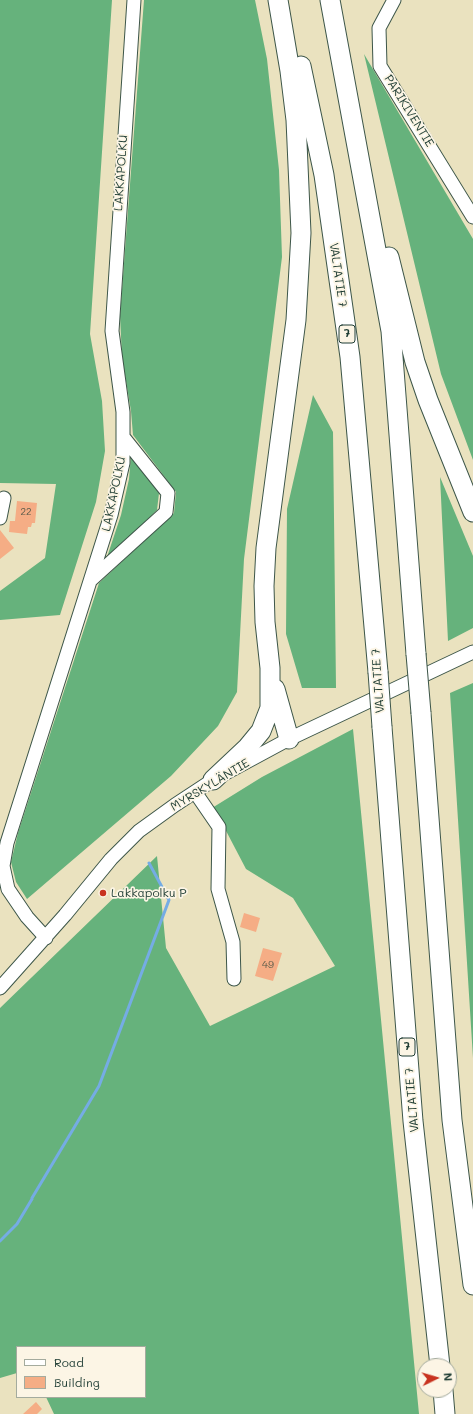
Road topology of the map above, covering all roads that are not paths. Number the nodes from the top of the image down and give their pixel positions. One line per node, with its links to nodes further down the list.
1 (134, 0): 8 (street, LAKKAPOLKU)
2 (278, 0): 14 (highway)
3 (287, 0): 22 (highway, VALTATIE 7 / 7, bridge)
4 (330, 0): 6 (highway)
5 (394, 0): 7 (street, PARIKIVENTIE)
6 (355, 132): 10 (highway); 21 (highway, bridge)
7 (473, 217)
8 (124, 438): 12 (street, LAKKAPOLKU); 12 (street)
9 (4, 498): 11 (street)
10 (473, 512)
11 (0, 518)
12 (90, 581): 18 (street, LAKKAPOLKU)
13 (473, 652): 15 (street, MYRSKYLÄNTIE)
14 (270, 668): 15 (highway); 16 (highway)
15 (288, 739): 16 (street, MYRSKYLÄNTIE)
16 (213, 780): 17 (street, MYRSKYLÄNTIE)
17 (195, 792): 18 (street, MYRSKYLÄNTIE); 19 (street)
18 (46, 938): 20 (street, MYRSKYLÄNTIE)
19 (234, 979)
20 (0, 988)
21 (473, 1285)
22 (439, 1358)
23 (444, 1398): 24 (highway)
24 (445, 1414)

